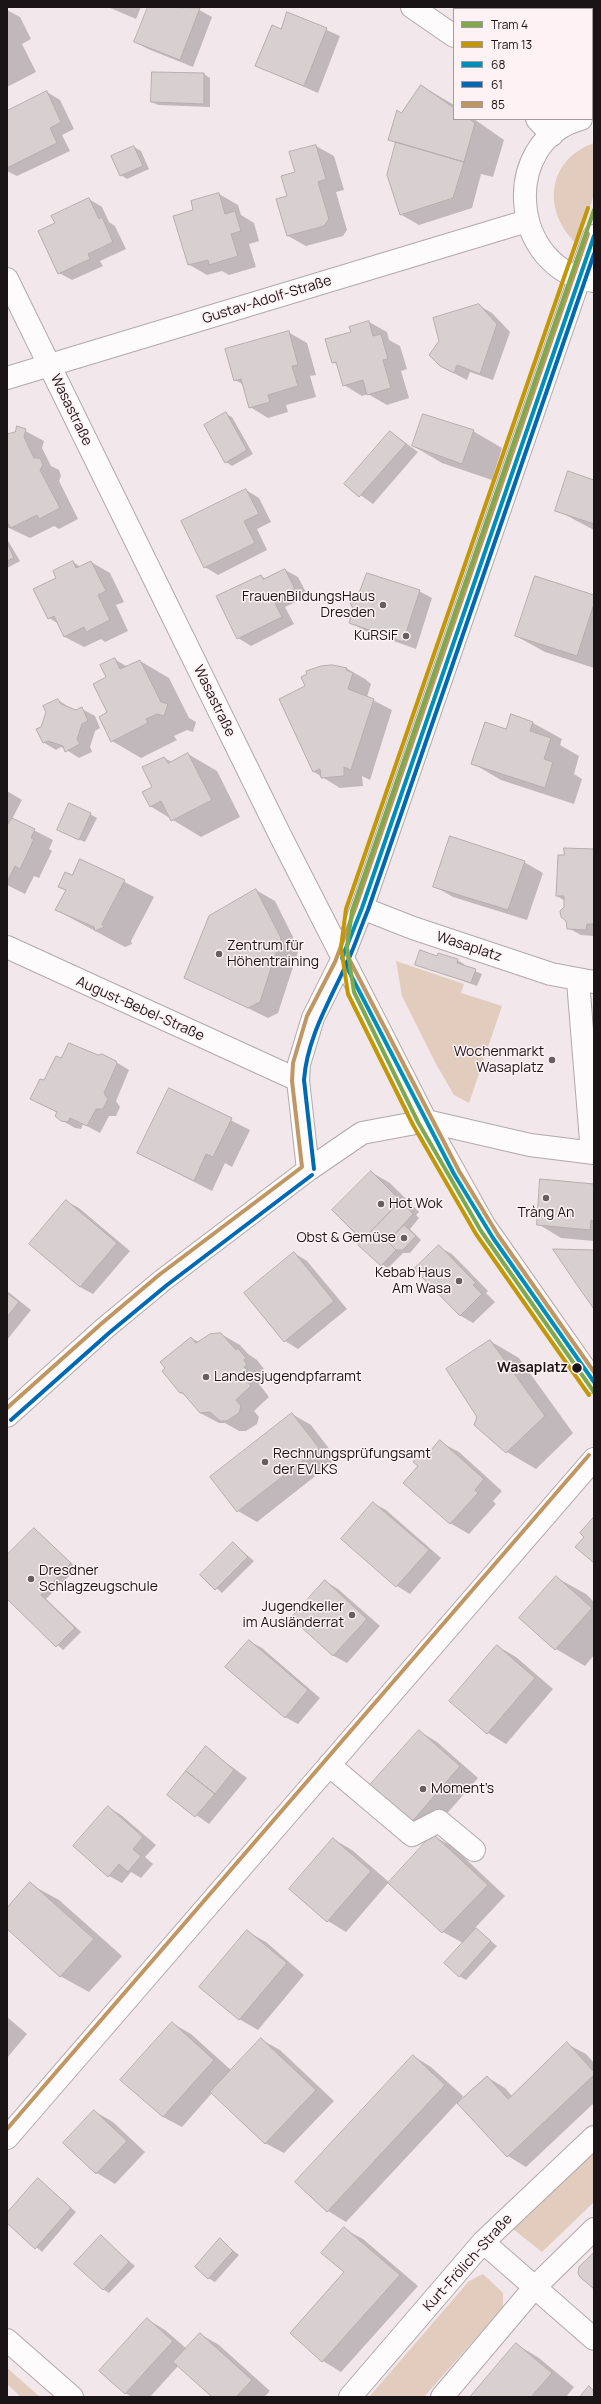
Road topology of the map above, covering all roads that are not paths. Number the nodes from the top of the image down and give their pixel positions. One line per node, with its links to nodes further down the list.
1 (412, 7): 2 (street)
2 (453, 35)
3 (538, 120): 5 (street)
4 (579, 120): 5 (street)
5 (552, 135): 6 (street)
6 (527, 220): 9 (street); 10 (street, Gustav-Adolf-Straße)
7 (594, 236): 9 (street)
8 (7, 279): 10 (street, Wasastraße)
9 (587, 280): 12 (street)
10 (50, 366): 11 (street, Gustav-Adolf-Straße); 14 (street, Wasastraße)
11 (7, 378)
12 (362, 908): 14 (street); 15 (street, Wasaplatz)
13 (7, 947): 16 (street, August-Bebel-Straße)
14 (342, 958): 16 (street); 17 (street, Wasastraße)
15 (586, 982): 18 (street, Wasaplatz)
16 (298, 1080): 19 (street)
17 (426, 1121): 18 (street); 19 (street); 20 (street, Wasastraße)
18 (593, 1153)
19 (308, 1170): 21 (street)
20 (594, 1382)
21 (7, 1416)
22 (594, 1459): 23 (street)
23 (329, 1765): 24 (street); 26 (street)
24 (474, 1850)
25 (594, 2137): 28 (street, Kurt-Frölich-Straße)
26 (7, 2138)
27 (594, 2229): 29 (street)
28 (484, 2242): 29 (street); 33 (street, Kurt-Frölich-Straße)
29 (534, 2288): 30 (street); 34 (street)
30 (594, 2339)
31 (7, 2340): 32 (street)
32 (72, 2397)
33 (350, 2397)
34 (442, 2397)

